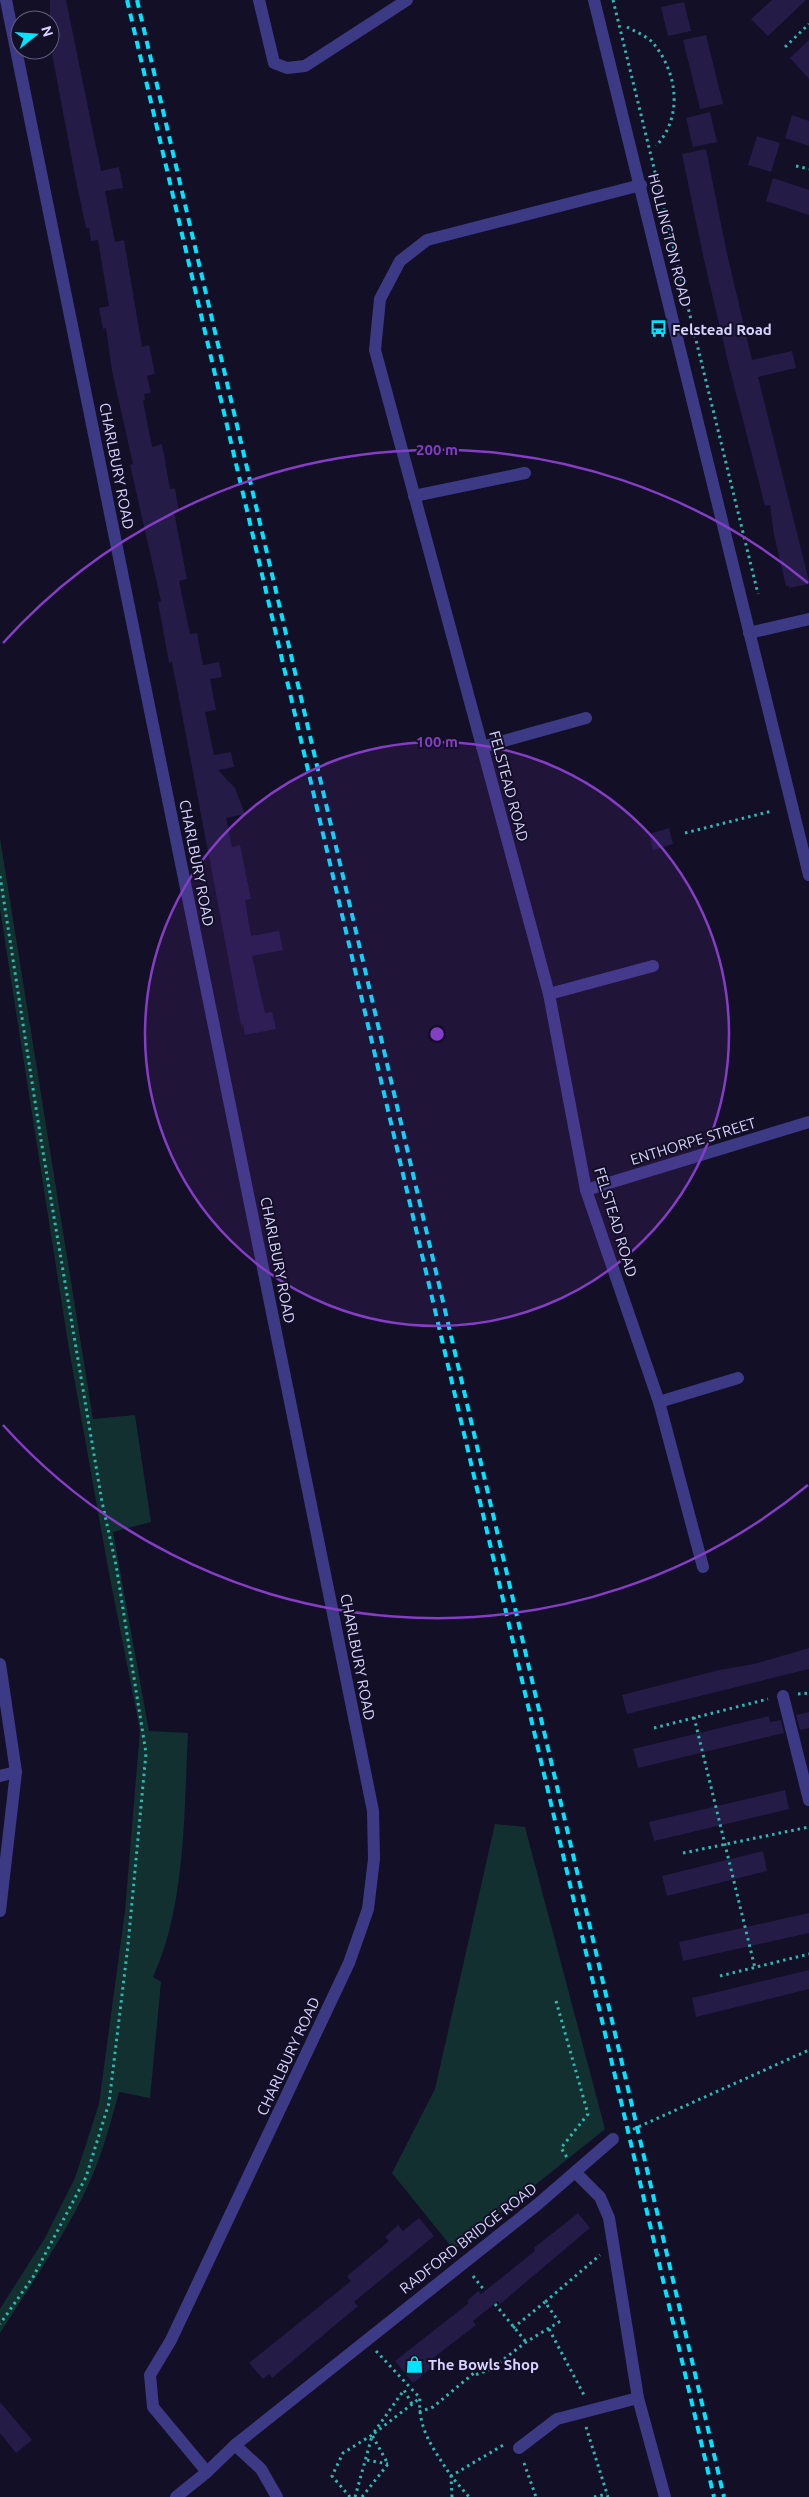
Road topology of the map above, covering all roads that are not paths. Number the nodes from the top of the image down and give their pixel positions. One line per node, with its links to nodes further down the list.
1 (6, 0): 31 (street, CHARLBURY ROAD)
2 (260, 0): 3 (street)
3 (407, 0)
4 (594, 0): 5 (street, HOLLINGTON ROAD)
5 (640, 185): 7 (street, FELSTEAD ROAD); 9 (street, HOLLINGTON ROAD)
6 (525, 473): 7 (street)
7 (414, 496): 11 (street, FELSTEAD ROAD)
8 (809, 619): 9 (street)
9 (749, 633): 12 (street, HOLLINGTON ROAD)
10 (586, 718): 11 (street)
11 (482, 747): 14 (street, FELSTEAD ROAD)
12 (809, 875)
13 (652, 966): 14 (street)
14 (548, 994): 16 (street, FELSTEAD ROAD)
15 (809, 1122): 16 (street, ENTHORPE STREET)
16 (586, 1190): 18 (street, FELSTEAD ROAD)
17 (738, 1378): 18 (street)
18 (659, 1402): 19 (street, FELSTEAD ROAD)
19 (703, 1567)
20 (0, 1664): 22 (street)
21 (783, 1696): 24 (street)
22 (16, 1772): 23 (street); 25 (street)
23 (0, 1776)
24 (809, 1800)
25 (0, 1911)
26 (613, 2139): 27 (street, RADFORD BRIDGE ROAD)
27 (575, 2172): 28 (street); 29 (street, RADFORD BRIDGE ROAD)
28 (638, 2398): 30 (street); 34 (street)
29 (235, 2445): 31 (street, RADFORD BRIDGE ROAD); 33 (street)
30 (519, 2448)
31 (208, 2472): 32 (street, RADFORD BRIDGE ROAD)
32 (176, 2497)
33 (277, 2497)
34 (665, 2497)

